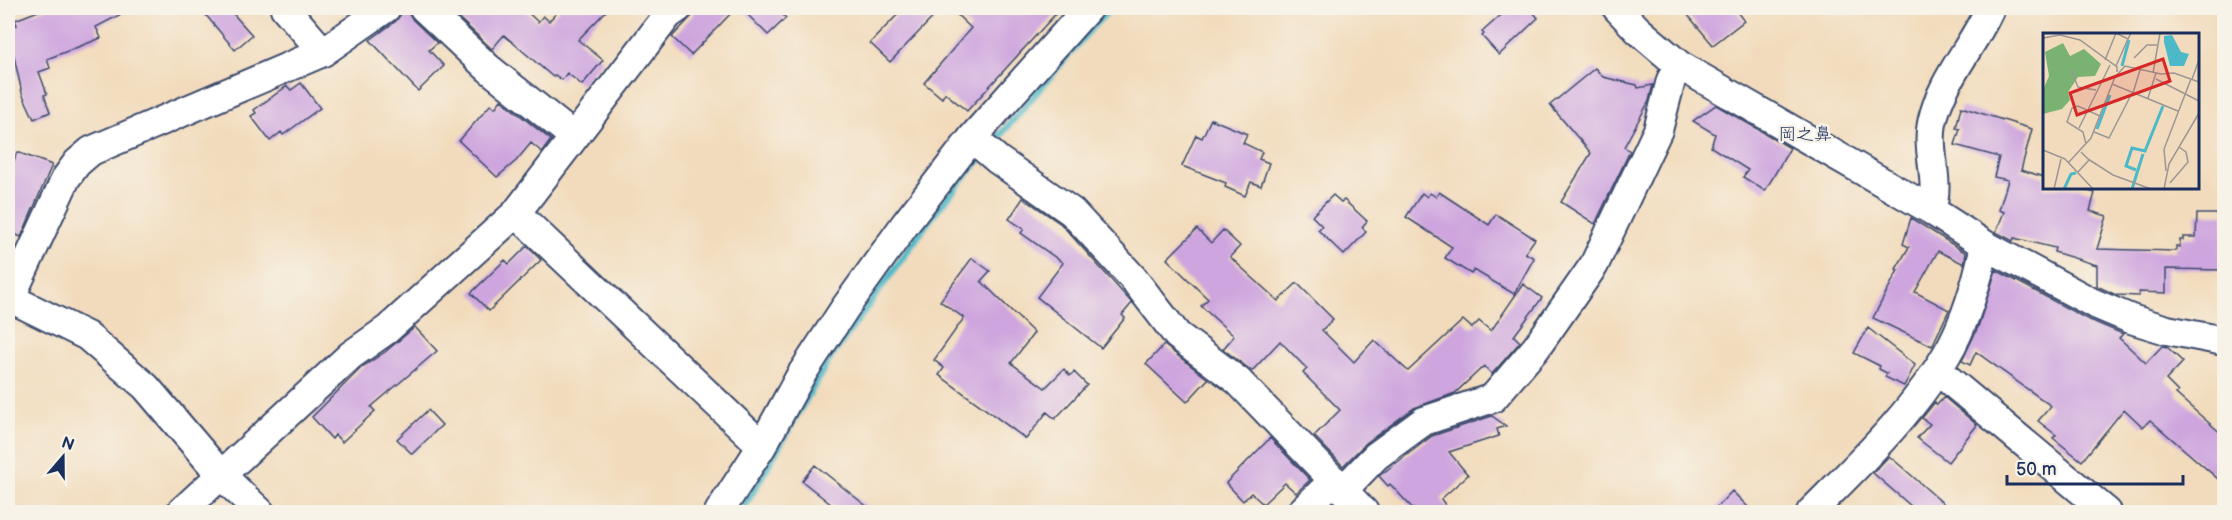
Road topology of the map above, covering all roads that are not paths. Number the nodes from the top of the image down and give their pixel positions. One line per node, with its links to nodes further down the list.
1 (285, 8): 8 (street)
2 (386, 8): 8 (street)
3 (424, 8): 10 (street)
4 (678, 8): 10 (street)
5 (1088, 8): 11 (street)
6 (1617, 8): 9 (street)
7 (1990, 8): 12 (street)
8 (323, 52): 15 (street)
9 (1679, 65): 12 (street); 20 (street)
10 (573, 136): 13 (street)
11 (982, 147): 18 (street); 20 (street)
12 (1931, 210): 14 (street)
13 (516, 213): 18 (street); 19 (street)
14 (1985, 245): 16 (street); 17 (street)
15 (10, 299): 19 (street)
16 (2224, 341)
17 (1937, 370): 26 (street); 27 (street)
18 (762, 446): 23 (street)
19 (221, 475): 21 (street); 22 (street)
20 (1339, 485): 24 (street); 25 (street)
21 (181, 513)
22 (260, 513)
23 (719, 513)
24 (1301, 513)
25 (1364, 513)
26 (1811, 513)
27 (2107, 513)

